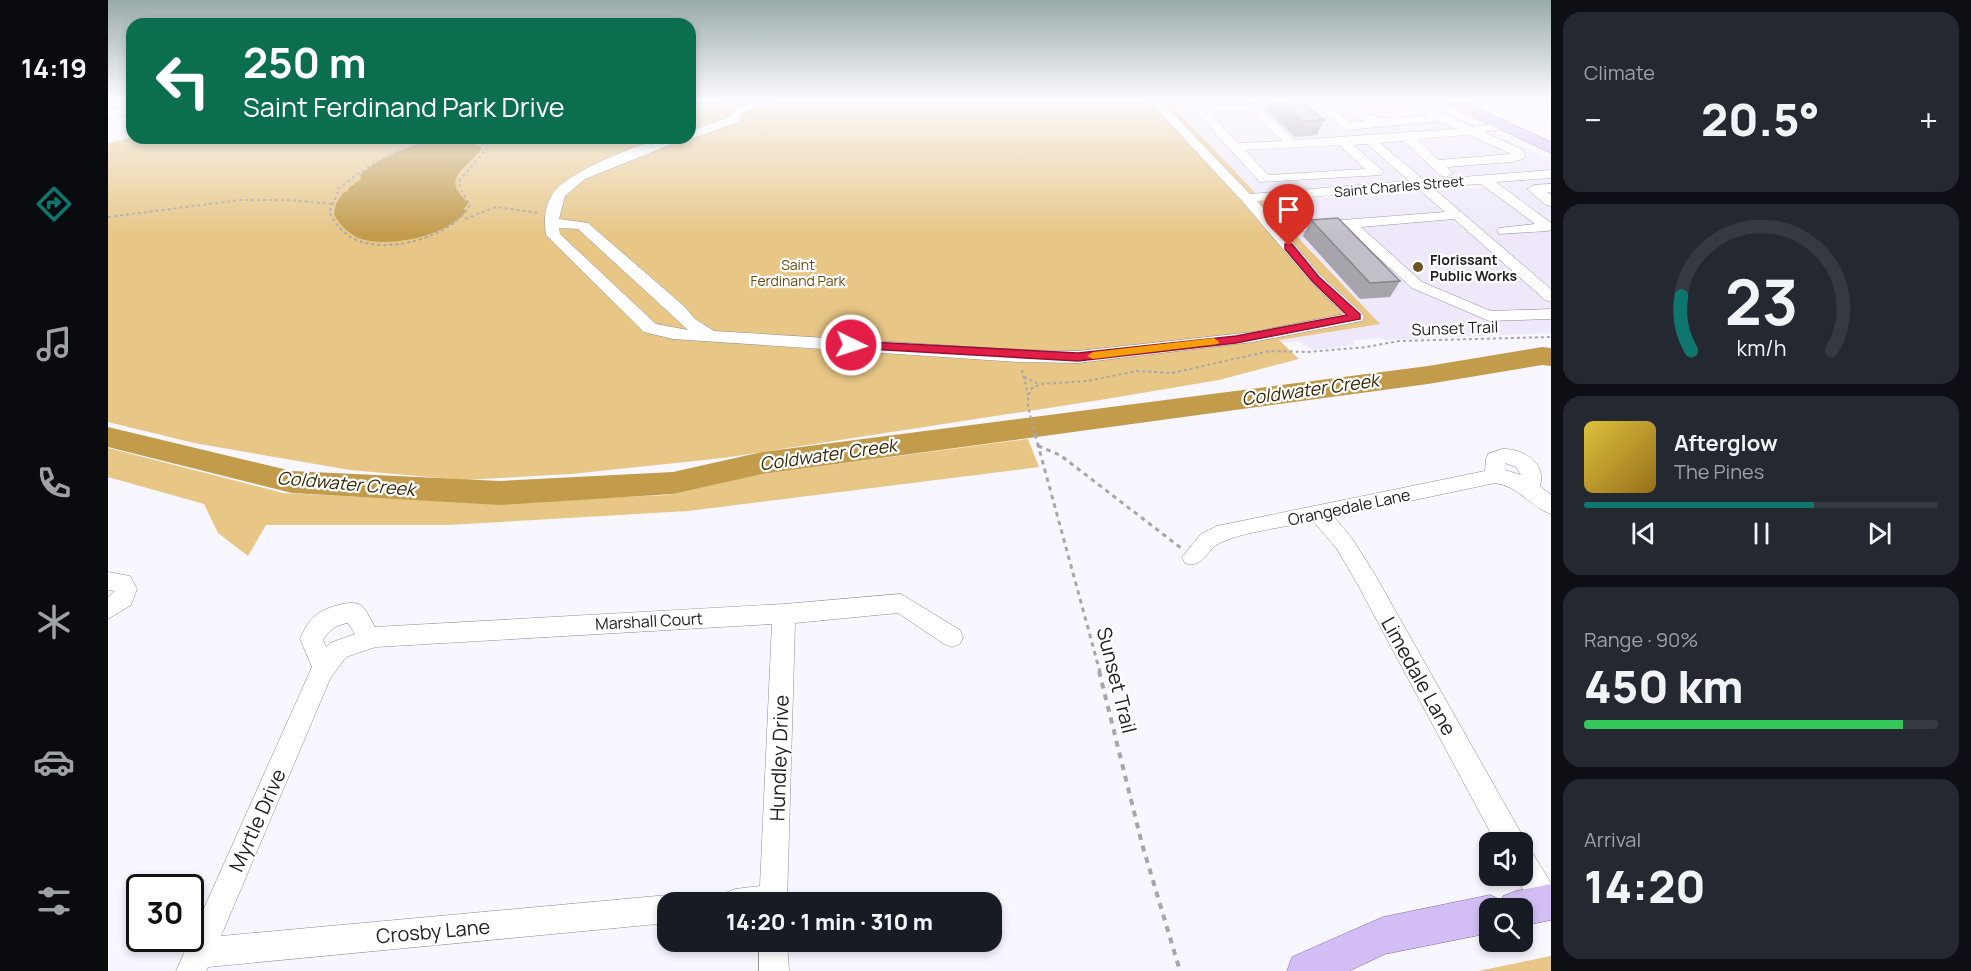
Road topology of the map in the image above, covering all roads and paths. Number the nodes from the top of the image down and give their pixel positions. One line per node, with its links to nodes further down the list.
1 (411, 145): 23 (path)
2 (484, 145): 27 (path)
3 (661, 145): 26 (street)
4 (1197, 145): 21 (street)
5 (1258, 145): 11 (street)
6 (1344, 145): 11 (street)
7 (1376, 145): 17 (street)
8 (1416, 145): 13 (street)
9 (1428, 145): 12 (street)
10 (1505, 145): 12 (street)
11 (1235, 147)
12 (1519, 156): 13 (street)
13 (1436, 164): 16 (street)
14 (1551, 174): 15 (street, Saint Charles Street)
15 (1484, 179): 16 (street, Saint Charles Street); 20 (street)
16 (1454, 181): 17 (street, Saint Charles Street)
17 (1418, 183): 21 (street, Saint Charles Street); 24 (street)
18 (1551, 188): 19 (street)
19 (1534, 189): 20 (street); 22 (street)
20 (1500, 191): 29 (street)
21 (1246, 198): 30 (street)
22 (1551, 202)
23 (332, 204): 25 (path); 27 (path)
24 (1457, 215): 28 (street); 32 (street)
25 (108, 217)
26 (551, 218): 27 (path); 34 (street); 34 (street)
27 (463, 220)
28 (1349, 224): 30 (street); 33 (street)
29 (1549, 227): 31 (street)
30 (1275, 230): 36 (street)
31 (1504, 231)
32 (1551, 297)
33 (1551, 314)
34 (708, 335): 36 (street)
35 (1551, 337): 38 (path, Sunset Trail)
36 (1019, 356): 37 (path, Sunset Trail)
37 (1024, 377): 38 (path, Sunset Trail); 39 (path, Sunset Trail)
38 (1041, 384): 39 (path)
39 (1028, 395): 40 (path, Sunset Trail)
40 (1038, 444): 43 (path); 59 (path, Sunset Trail)
41 (1551, 506): 42 (street, Orangedale Lane)
42 (1319, 513): 43 (street, Orangedale Lane); 50 (street, Limedale Lane)
43 (1192, 556)
44 (108, 581): 45 (street)
45 (108, 609)
46 (784, 614): 47 (street, Marshall Court); 48 (street, Marshall Court); 52 (street, Hundley Drive)
47 (952, 637)
48 (370, 639): 49 (street, Marshall Court); 49 (street)
49 (331, 659): 57 (street, Myrtle Drive)
50 (1504, 832)
51 (1531, 886): 53 (street)
52 (773, 892)
53 (1538, 905)
54 (657, 910): 57 (street, Crosby Lane)
55 (1479, 916): 60 (main road)
56 (774, 952): 58 (street)
57 (194, 962)
58 (774, 971)
59 (1180, 971)
60 (1306, 971)

